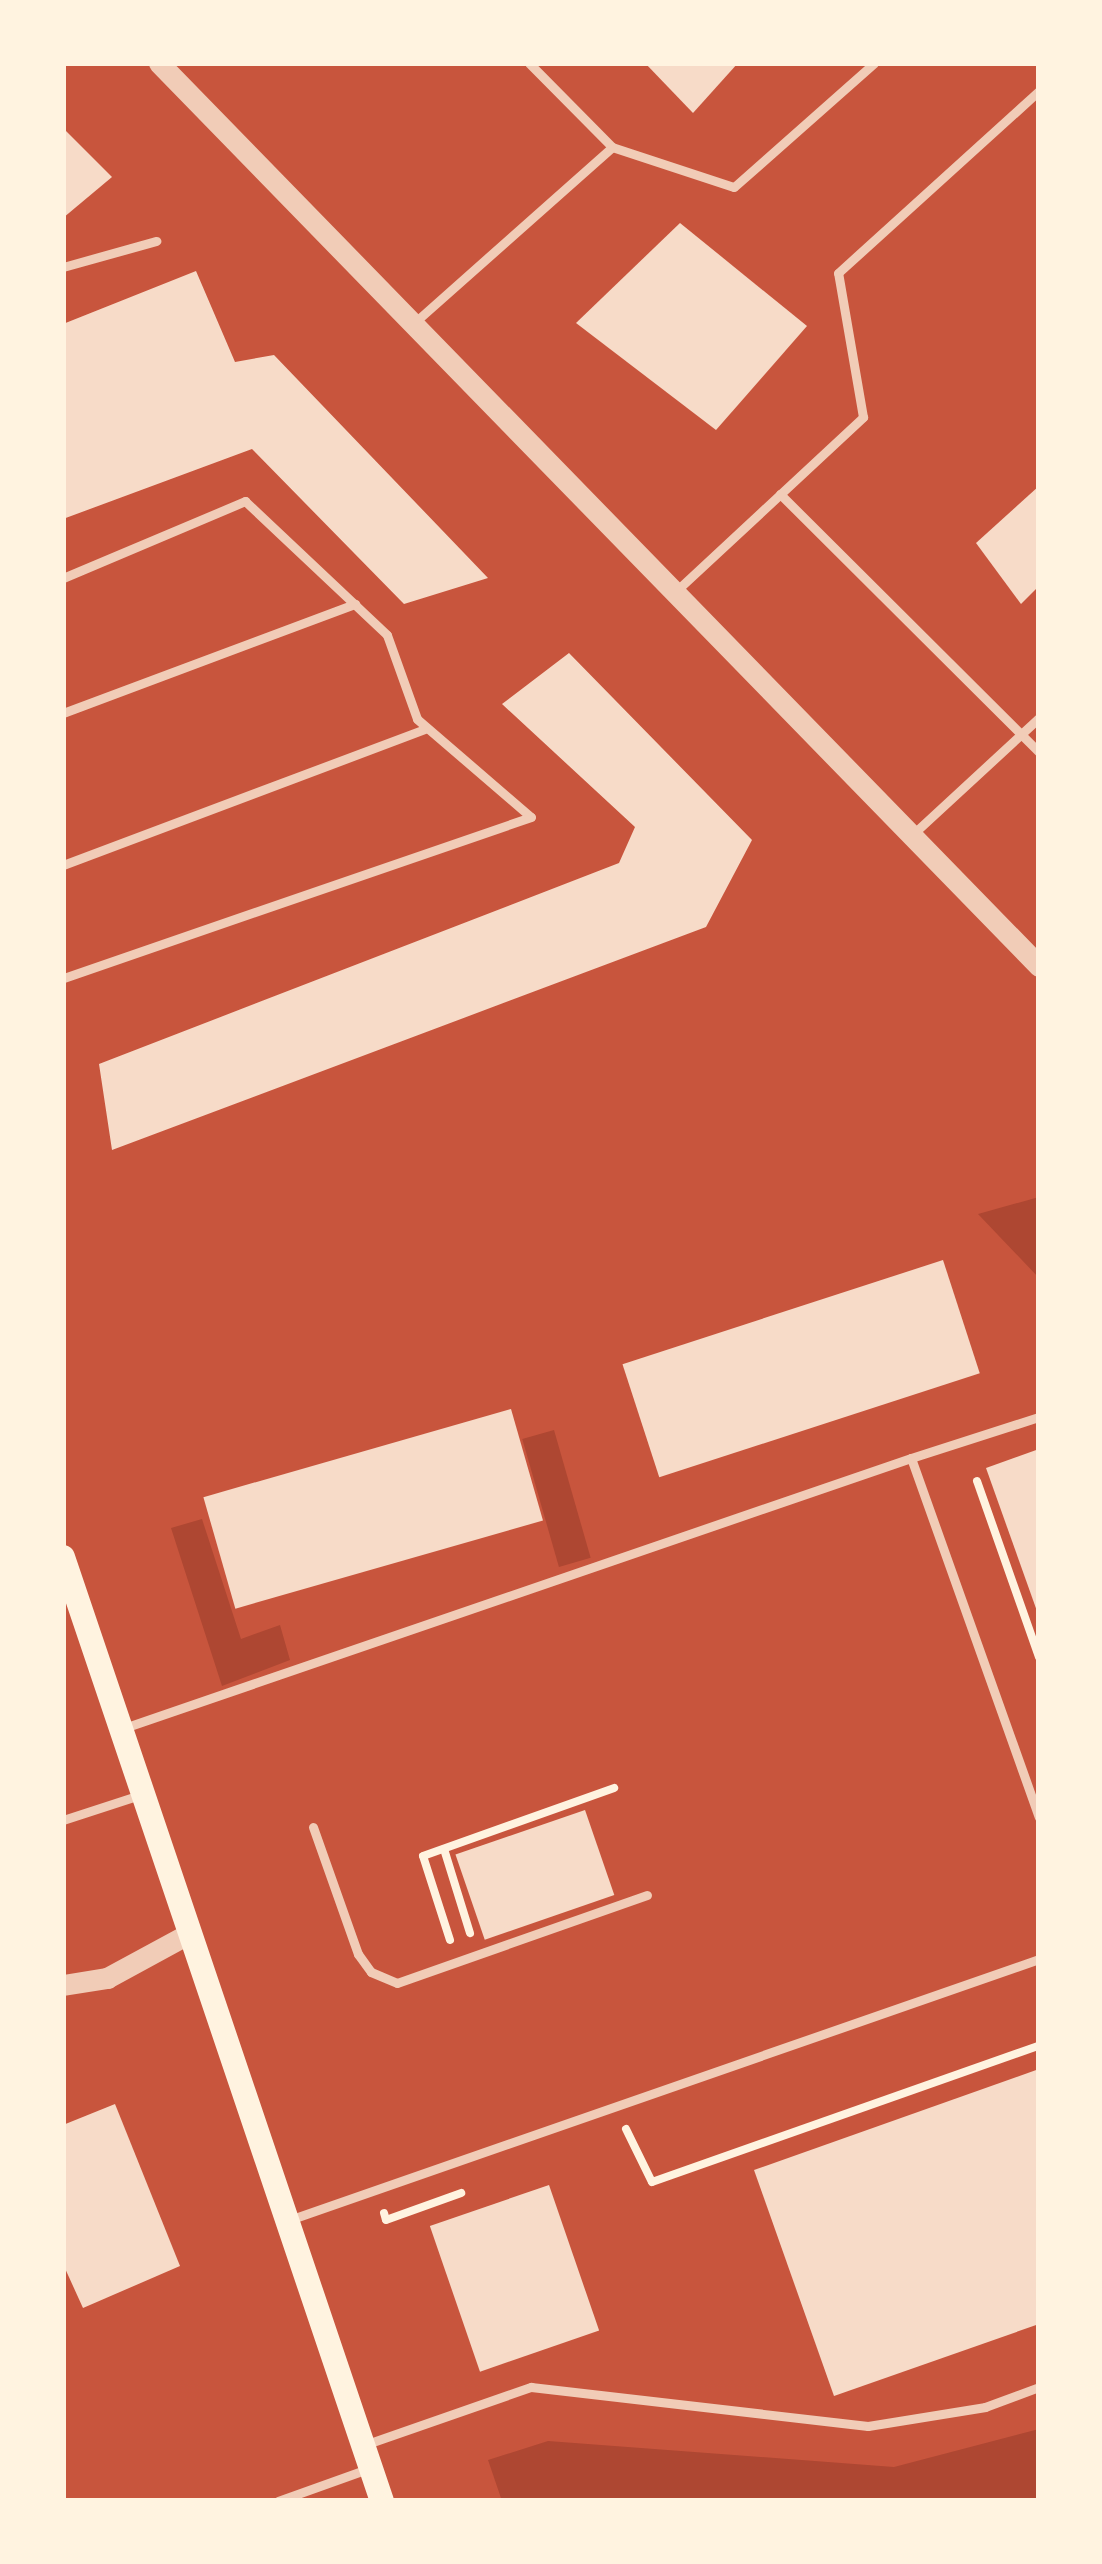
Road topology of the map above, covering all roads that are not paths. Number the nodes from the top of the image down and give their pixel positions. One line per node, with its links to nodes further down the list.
1 (158, 63): 8 (street)
2 (529, 63): 5 (lane)
3 (874, 63): 5 (lane)
4 (1039, 91): 9 (lane)
5 (612, 148): 8 (lane)
6 (156, 241): 7 (lane)
7 (63, 267)
8 (413, 323): 11 (street)
9 (780, 494): 11 (lane); 16 (lane)
10 (63, 578): 12 (lane)
11 (675, 592): 18 (street)
12 (355, 604): 13 (lane); 15 (lane)
13 (63, 713)
14 (1039, 718): 16 (lane)
15 (427, 728): 19 (lane); 21 (lane)
16 (1021, 734): 17 (lane); 18 (lane)
17 (1039, 752)
18 (912, 836): 20 (street)
19 (63, 865)
20 (1039, 967)
21 (63, 978)
22 (1039, 1417): 23 (lane)
23 (911, 1458): 25 (lane); 27 (lane)
24 (63, 1557): 25 (main road)
25 (123, 1728): 26 (main road)
26 (144, 1793): 28 (lane); 31 (main road)
27 (1039, 1817)
28 (63, 1820)
29 (313, 1827): 30 (lane)
30 (647, 1895)
31 (190, 1933): 33 (street); 34 (main road)
32 (1039, 1959): 34 (lane)
33 (63, 1985)
34 (287, 2221): 36 (main road)
35 (1039, 2387): 36 (lane)
36 (366, 2457): 37 (lane); 38 (main road)
37 (278, 2501)
38 (382, 2501)

